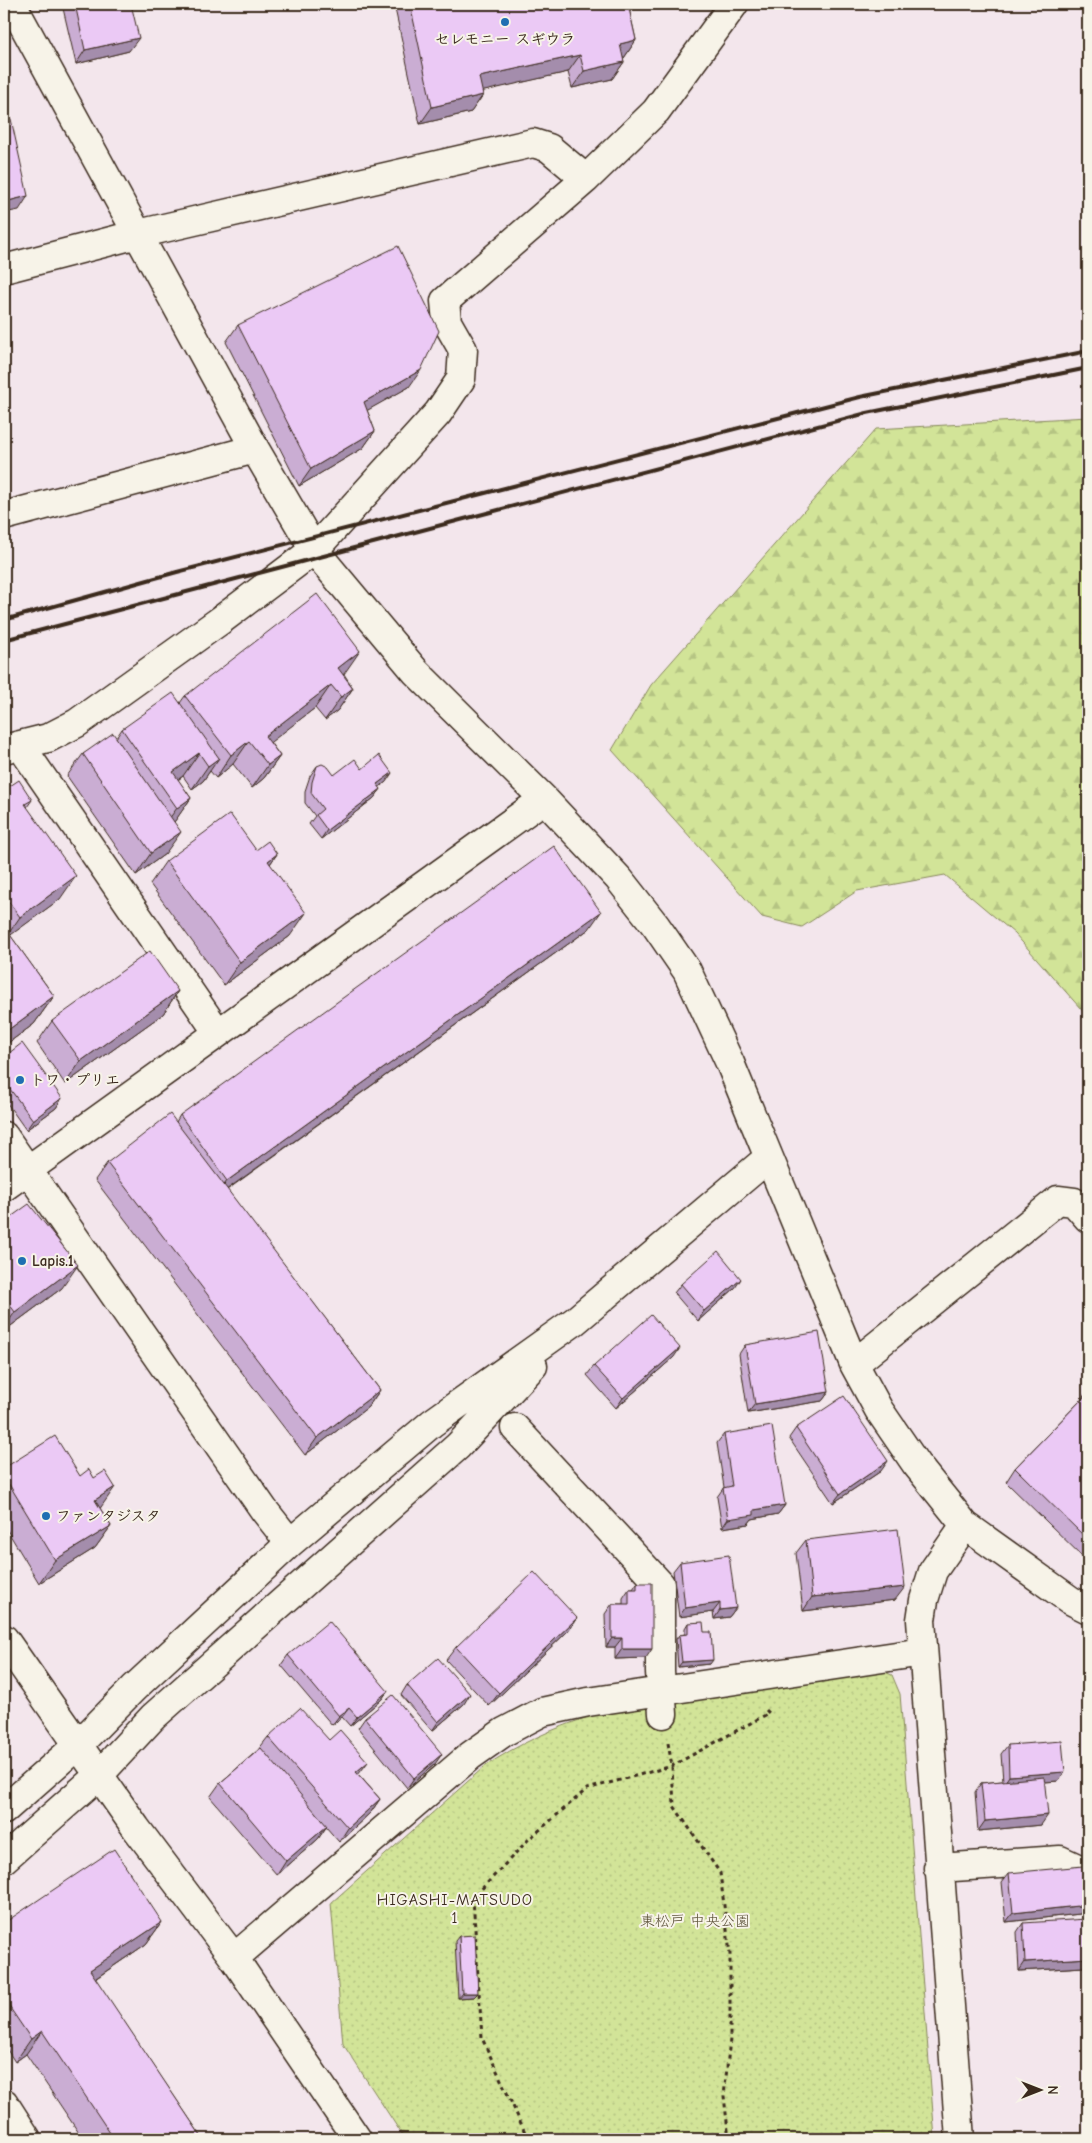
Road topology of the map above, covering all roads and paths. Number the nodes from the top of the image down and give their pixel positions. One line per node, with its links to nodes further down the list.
1 (12, 4): 4 (street)
2 (734, 4): 3 (street)
3 (586, 178): 4 (street); 8 (street)
4 (138, 234): 5 (street); 6 (street)
5 (4, 268)
6 (255, 449): 7 (street); 8 (street)
7 (4, 516)
8 (314, 550): 9 (street); 10 (street)
9 (12, 747): 11 (street)
10 (544, 800): 11 (street); 13 (street)
11 (218, 1033): 14 (street)
12 (4, 1136): 14 (street)
13 (768, 1158): 17 (street); 18 (street)
14 (28, 1170): 15 (street); 21 (street)
15 (4, 1187)
16 (1088, 1218): 18 (street)
17 (575, 1322): 21 (street); 29 (street)
18 (854, 1364): 20 (street)
19 (515, 1428): 25 (street)
20 (965, 1526): 22 (street); 24 (street)
21 (290, 1543): 27 (street)
22 (1088, 1609)
23 (4, 1639): 27 (street)
24 (923, 1652): 25 (street); 32 (street)
25 (662, 1703): 34 (street)
26 (760, 1703): 28 (path)
27 (78, 1744): 29 (street); 30 (street)
28 (672, 1766): 38 (path); 39 (path)
29 (99, 1774): 31 (street); 34 (street)
30 (4, 1810)
31 (4, 1859)
32 (938, 1868): 33 (street); 40 (street)
33 (1088, 1873)
34 (234, 1958): 37 (street)
35 (4, 2103): 36 (street)
36 (27, 2139)
37 (357, 2139)
38 (528, 2139)
39 (729, 2139)
40 (960, 2139)

